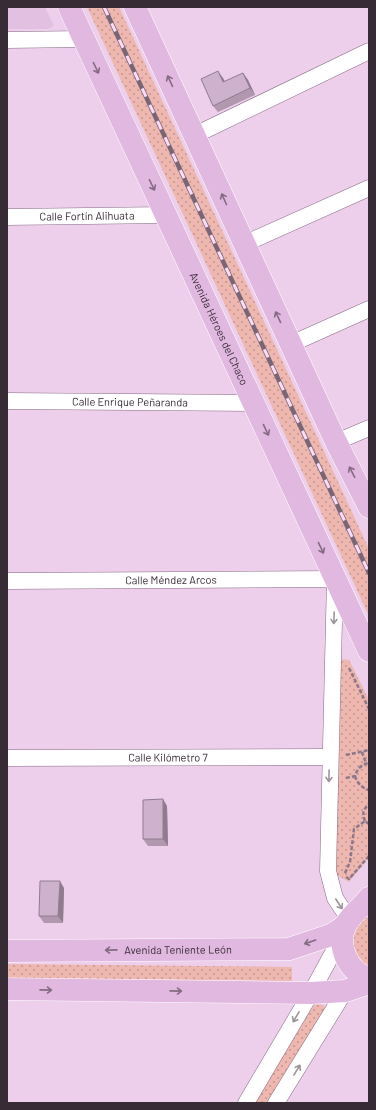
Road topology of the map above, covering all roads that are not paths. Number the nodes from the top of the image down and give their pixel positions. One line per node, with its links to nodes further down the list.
1 (68, 7): 3 (main road, Avenida Héroes del Chaco)
2 (135, 7): 6 (main road, one-way to 2)
3 (83, 39): 4 (street); 8 (main road, Avenida Héroes del Chaco, one-way to 8)
4 (7, 40)
5 (368, 54): 6 (street)
6 (195, 135): 10 (main road, one-way to 6)
7 (369, 188): 10 (street)
8 (166, 215): 9 (street, Calle Fortín Alihuata); 14 (main road, Avenida Héroes del Chaco)
9 (7, 217)
10 (244, 244): 12 (main road, one-way to 10)
11 (369, 309): 12 (street)
12 (291, 344): 16 (main road)
13 (7, 401): 14 (street, Calle Enrique Peñaranda)
14 (254, 403): 18 (main road, Avenida Héroes del Chaco, one-way to 18)
15 (369, 428): 16 (street)
16 (336, 442): 17 (main road, one-way to 16)
17 (369, 507)
18 (335, 579): 19 (street, Calle Méndez Arcos); 20 (main road, Avenida Héroes del Chaco); 21 (street, one-way to 21)
19 (7, 581)
20 (369, 651)
21 (335, 757): 22 (street, Calle Kilómetro 7); 23 (street, one-way to 23)
22 (7, 758)
23 (356, 915): 24 (main road, Avenida Teniente León, one-way to 24); 25 (main road); 29 (street)
24 (7, 951)
25 (369, 978)
26 (369, 983): 28 (main road)
27 (7, 989): 29 (main road, one-way to 29)
28 (345, 991): 29 (main road); 31 (street, one-way to 28)
29 (311, 993): 30 (street, one-way to 30)
30 (246, 1103)
31 (276, 1103)

